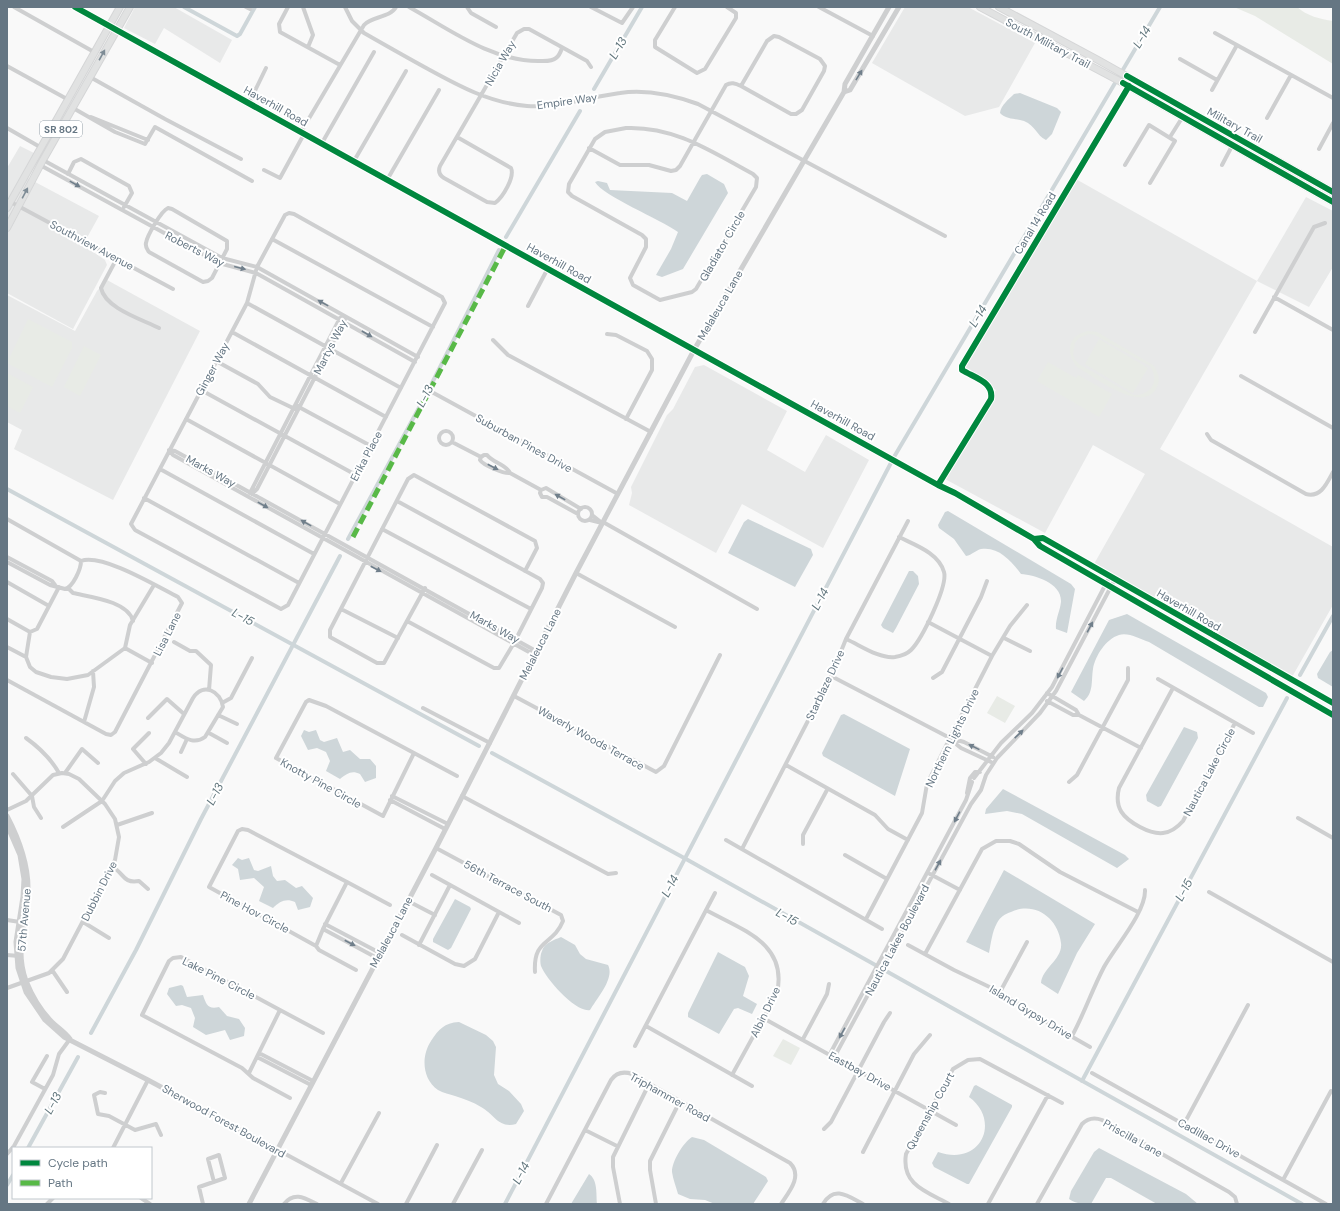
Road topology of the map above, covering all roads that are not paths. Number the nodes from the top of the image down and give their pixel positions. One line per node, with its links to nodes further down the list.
1 (14, 7): 32 (street)
2 (75, 7): 21 (street, Haverhill Road)
3 (120, 7): 21 (main road, SR 802)
4 (130, 7): 23 (main road, SR 802)
5 (288, 7): 30 (street)
6 (303, 7): 30 (street)
7 (345, 7): 24 (street, Empire Way)
8 (396, 7): 24 (street)
9 (409, 7): 34 (street)
10 (468, 7): 22 (street)
11 (591, 7): 12 (street)
12 (633, 7)
13 (675, 7): 14 (street)
14 (727, 7)
15 (819, 7): 28 (street)
16 (889, 7): 28 (street, Melaleuca Lane)
17 (900, 7): 50 (street, Melaleuca Lane, one-way to 17)
18 (999, 7): 20 (main road, South Military Trail)
19 (982, 8): 20 (main road); 27 (main road, South Military Trail)
20 (1031, 24): 25 (main road, South Military Trail)
21 (109, 26): 23 (street, Haverhill Road); 32 (main road, SR 802)
22 (496, 27)
23 (116, 30): 44 (main road, SR 802, one-way to 23); 54 (street, Haverhill Road)
24 (360, 30): 37 (street); 51 (street, Empire Way)
25 (1046, 32): 27 (main road); 36 (main road, South Military Trail)
26 (1215, 33): 29 (street)
27 (1033, 35): 41 (main road, South Military Trail)
28 (873, 36): 50 (street, Melaleuca Lane)
29 (1237, 45): 43 (street); 45 (street)
30 (308, 48): 37 (street)
31 (562, 48): 34 (street); 34 (street, Nicia Way); 39 (street, Nicia Way)
32 (94, 52): 53 (main road, SR 802)
33 (374, 52): 67 (street)
34 (504, 56): 51 (street, Nicia Way)
35 (1180, 59): 45 (street)
36 (1098, 60): 57 (main road, Military Trail)
37 (340, 65): 63 (street)
38 (7, 66): 53 (street)
39 (591, 67)
40 (266, 68): 54 (street)
41 (1095, 68): 46 (main road, Military Trail)
42 (406, 71): 73 (street)
43 (1291, 75): 52 (street); 59 (street)
44 (90, 77): 55 (main road, SR 802); 72 (street)
45 (1217, 80): 49 (street)
46 (1126, 84): 58 (main road, Military Trail); 143 (street, Canal 14 Road)
47 (741, 86): 47 (street); 56 (street)
48 (439, 90): 80 (street)
49 (1212, 90)
50 (844, 92): 74 (street, Melaleuca Lane)
51 (481, 96): 56 (street, Empire Way); 64 (street, Nicia Way)
52 (1333, 98)
53 (67, 99): 60 (main road); 69 (main road, SR 802)
54 (249, 103): 63 (street, Haverhill Road)
55 (73, 108): 60 (main road, SR 802); 81 (street)
56 (711, 110): 66 (street); 74 (street, Empire Way)
57 (1188, 110): 58 (street); 83 (main road, Military Trail)
58 (1183, 118): 65 (street); 68 (main road, Military Trail)
59 (1267, 118)
60 (66, 120): 75 (main road, SR 802)
61 (1333, 123): 71 (street)
62 (7, 128): 69 (street)
63 (303, 133): 67 (street, Haverhill Road); 78 (street)
64 (457, 137): 64 (street, Nicia Way)
65 (1170, 137): 76 (street); 82 (street)
66 (694, 142): 70 (street, Gladiator Circle); 70 (street); 70 (street, Gladiator Circle)
67 (322, 143): 73 (street, Haverhill Road)
68 (1232, 146): 77 (street); 85 (main road, Military Trail)
69 (40, 147): 84 (main road, SR 802)
70 (590, 148)
71 (1319, 149)
72 (241, 159)
73 (354, 161): 80 (street, Haverhill Road)
74 (804, 161): 93 (street, Empire Way); 117 (street, Melaleuca Lane)
75 (42, 163): 79 (street, Roberts Way); 86 (main road, SR 802, one-way to 75); 89 (street, Roberts Way, one-way to 89)
76 (1125, 165)
77 (1222, 165)
78 (264, 170)
79 (68, 174): 87 (street, Roberts Way); 87 (street)
80 (387, 180): 99 (street, Haverhill Road)
81 (252, 181)
82 (1150, 183)
83 (1333, 192)
84 (9, 201): 86 (street, Southview Avenue); 88 (main road, SR 802)
85 (1333, 202)
86 (18, 206): 92 (main road, SR 802); 95 (street, Southview Avenue)
87 (125, 206): 89 (street); 91 (street, Roberts Way)
88 (7, 208)
89 (122, 211): 91 (street, Roberts Way)
90 (1325, 223): 102 (street)
91 (155, 225): 96 (street, Roberts Way); 96 (street); 97 (street, Roberts Way); 97 (street)
92 (7, 228)
93 (945, 236)
94 (272, 239): 98 (street, Ginger Way); 103 (street, Ginger Way); 109 (street)
95 (117, 258): 101 (street, Southview Avenue); 110 (street)
96 (222, 258): 97 (street); 98 (street, Roberts Way)
97 (219, 263): 100 (street, Roberts Way, one-way to 100)
98 (257, 267): 100 (street, Ginger Way); 106 (street, Roberts Way, one-way to 98)
99 (548, 268): 105 (street); 117 (street, Haverhill Road)
100 (256, 273): 104 (street, Ginger Way); 107 (street, Roberts Way)
101 (173, 289)
102 (1274, 297): 111 (street); 113 (street)
103 (445, 301): 109 (street, Erika Place)
104 (247, 303): 112 (street, Ginger Way); 116 (street)
105 (528, 306)
106 (346, 316): 107 (street, Martys Way); 108 (street, Martys Way); 118 (street, Roberts Way)
107 (340, 318): 108 (street, Roberts Way); 116 (street, Martys Way)
108 (344, 321): 116 (street, Martys Way); 120 (street, Roberts Way, one-way to 120)
109 (433, 327): 118 (street, Erika Place)
110 (159, 328)
111 (1333, 330)
112 (232, 332): 119 (street, Ginger Way); 122 (street)
113 (1254, 332)
114 (607, 334): 129 (street)
115 (493, 340): 129 (street)
116 (327, 348): 122 (street, Martys Way); 123 (street)
117 (694, 350): 131 (street, Melaleuca Lane); 143 (street, Haverhill Road)
118 (418, 357): 120 (street, Erika Place)
119 (216, 361): 124 (street, Ginger Way); 126 (street)
120 (415, 362): 123 (street, Erika Place)
121 (1241, 376): 130 (street)
122 (311, 377): 126 (street, Martys Way); 127 (street)
123 (401, 388): 127 (street, Erika Place)
124 (201, 390): 128 (street, Ginger Way); 133 (street)
125 (430, 392): 146 (street, Suburban Pines Drive)
126 (296, 407): 133 (street, Martys Way); 135 (street)
127 (386, 417): 135 (street, Erika Place)
128 (186, 419): 136 (street, Ginger Way); 138 (street)
129 (626, 419): 131 (street)
130 (1333, 428)
131 (651, 432): 146 (street, Melaleuca Lane)
132 (1207, 434): 140 (street)
133 (282, 435): 138 (street, Martys Way); 142 (street)
134 (452, 442): 137 (street)
135 (371, 446): 142 (street, Erika Place)
136 (169, 450): 139 (street, Ginger Way); 145 (street, Marks Way); 148 (street, Marks Way)
137 (481, 457): 141 (street, one-way to 141); 141 (street)
138 (267, 464): 145 (street, Martys Way); 150 (street)
139 (160, 469): 147 (street, Ginger Way); 162 (street)
140 (1333, 472)
141 (510, 473): 144 (street)
142 (356, 475): 150 (street, Erika Place)
143 (938, 485): 161 (street, Haverhill Road)
144 (540, 490): 151 (street, one-way to 144); 152 (street)
145 (252, 493): 148 (street, Martys Way); 158 (street, Marks Way, one-way to 145)
146 (618, 494): 156 (street, Melaleuca Lane)
147 (144, 498): 175 (street); 185 (street, Ginger Way)
148 (249, 498): 160 (street, Marks Way, one-way to 160)
149 (397, 500): 157 (street); 168 (street); 168 (street)
150 (340, 504): 158 (street, Erika Place)
151 (581, 509): 152 (street); 153 (street)
152 (578, 514): 153 (street)
153 (591, 518): 156 (street)
154 (7, 519): 165 (street, Lisa Lane)
155 (908, 521): 159 (street, Starblaze Drive)
156 (602, 523): 170 (street, Melaleuca Lane); 187 (street)
157 (382, 529): 164 (street); 186 (street)
158 (325, 533): 160 (street, Erika Place); 164 (street, Marks Way)
159 (899, 537): 192 (street); 196 (street, Starblaze Drive)
160 (322, 538): 162 (street, Erika Place); 167 (street, Marks Way)
161 (1034, 539): 171 (street, Haverhill Road); 178 (street, Haverhill Road)
162 (314, 554): 175 (street, Erika Place)
163 (7, 557): 177 (street)
164 (367, 557): 167 (street); 169 (street, Marks Way)
165 (81, 561): 176 (street, Lisa Lane); 179 (street)
166 (7, 562): 177 (street)
167 (364, 562): 172 (street, Marks Way, one-way to 172); 184 (street)
168 (525, 571): 186 (street)
169 (396, 573): 172 (street); 180 (street, Marks Way)
170 (576, 573): 193 (street); 203 (street, Melaleuca Lane)
171 (1112, 577): 178 (street, Nautica Lakes Boulevard); 216 (street, Haverhill Road)
172 (393, 578): 181 (street, Marks Way)
173 (987, 581): 198 (street)
174 (7, 582): 182 (street)
175 (299, 583): 185 (street, Erika Place)
176 (154, 585): 190 (street); 209 (street, Lisa Lane)
177 (57, 586): 179 (street); 182 (street)
178 (1108, 586): 219 (street, Haverhill Road); 220 (street, Nautica Lakes Boulevard, one-way to 220); 222 (street, Nautica Lakes Boulevard, one-way to 178)
179 (68, 588): 190 (street)
180 (425, 588): 181 (street); 188 (street, Marks Way)
181 (422, 593): 188 (street, Marks Way); 191 (street)
182 (50, 606): 194 (street)
183 (1028, 606): 197 (street, Northern Lights Drive)
184 (341, 608): 195 (street); 195 (street)
185 (284, 609)
186 (531, 609): 199 (street)
187 (757, 609)
188 (470, 616): 199 (street, Marks Way)
189 (7, 619): 194 (street)
190 (133, 621): 202 (street)
191 (408, 621): 195 (street); 199 (street)
192 (928, 622): 196 (street); 198 (street)
193 (675, 627)
194 (30, 632): 207 (street)
195 (398, 638)
196 (846, 638): 212 (street, Starblaze Drive)
197 (1004, 638): 204 (street); 206 (street, Northern Lights Drive)
198 (960, 639): 206 (street); 213 (street)
199 (516, 641): 203 (street, Marks Way)
200 (174, 642): 218 (street)
201 (7, 647): 207 (street)
202 (126, 648): 209 (street); 211 (street)
203 (536, 651): 221 (street, Melaleuca Lane)
204 (1030, 651)
205 (720, 655): 221 (street, Waverly Woods Terrace)
206 (992, 656): 242 (street, Northern Lights Drive)
207 (26, 657): 211 (street)
208 (252, 658): 225 (street)
209 (152, 664): 233 (street, Lisa Lane)
210 (1128, 668): 236 (street)
211 (93, 671): 233 (street)
212 (831, 676): 242 (street); 256 (street, Starblaze Drive)
213 (933, 678)
214 (1158, 679): 217 (street)
215 (7, 680): 233 (street, Lisa Lane)
216 (1296, 682): 219 (street); 226 (street, Haverhill Road)
217 (1173, 688): 234 (street); 246 (street, Nautica Lake Circle)
218 (209, 690): 225 (street); 228 (street)
219 (1290, 691): 231 (street, Haverhill Road)
220 (1047, 693): 222 (street); 223 (street, Nautica Lakes Boulevard)
221 (514, 696): 245 (street, Melaleuca Lane)
222 (1052, 696): 224 (street, Nautica Lakes Boulevard); 230 (street)
223 (1044, 699): 224 (street); 249 (street, Nautica Lakes Boulevard)
224 (1049, 702): 230 (street); 251 (street, Nautica Lakes Boulevard, one-way to 224)
225 (222, 703): 229 (street)
226 (1333, 703)
227 (422, 708): 245 (street)
228 (184, 714): 232 (street); 237 (street)
229 (218, 715): 235 (street); 239 (street)
230 (1079, 715): 236 (street)
231 (1333, 715)
232 (148, 718)
233 (84, 722)
234 (1235, 723): 240 (street); 246 (street, Nautica Lake Circle)
235 (237, 724)
236 (1102, 728): 246 (street); 263 (street)
237 (175, 732): 243 (street); 250 (street)
238 (149, 733): 254 (street)
239 (209, 733): 243 (street); 244 (street)
240 (1253, 733)
241 (26, 738): 258 (street)
242 (950, 738): 249 (street, one-way to 242); 252 (street); 281 (street, Northern Lights Drive)
243 (187, 739): 247 (street)
244 (227, 743)
245 (490, 743): 266 (street, Melaleuca Lane)
246 (1141, 748)
247 (181, 752)
248 (414, 753): 261 (street, Knotty Pine Circle); 267 (street, Knotty Pine Circle); 267 (street, Knotty Pine Circle)
249 (992, 756): 251 (street); 252 (street, Nautica Lakes Boulevard)
250 (155, 758): 254 (street); 262 (street)
251 (997, 759): 255 (street, Nautica Lakes Boulevard)
252 (989, 760): 255 (street); 257 (street, Nautica Lakes Boulevard)
253 (98, 763): 259 (street)
254 (146, 764): 269 (street)
255 (994, 764): 289 (street, Nautica Lakes Boulevard, one-way to 255)
256 (786, 766): 264 (street); 284 (street, Starblaze Drive)
257 (980, 772): 268 (street, Nautica Lakes Boulevard); 268 (street, Nautica Lakes Boulevard)
258 (59, 773): 259 (street, Dubbin Drive); 265 (street)
259 (65, 773): 269 (street, Dubbin Drive)
260 (12, 774): 265 (street)
261 (457, 776)
262 (187, 777)
263 (1069, 782)
264 (827, 790): 281 (street); 282 (street)
265 (32, 796): 270 (street); 273 (street)
266 (462, 796): 277 (street, Melaleuca Lane); 287 (street)
267 (391, 798): 277 (street)
268 (967, 799): 288 (street, Nautica Lakes Boulevard, one-way to 288)
269 (102, 801): 275 (street, Dubbin Drive); 278 (street)
270 (7, 810)
271 (152, 813): 275 (street)
272 (7, 816): 308 (street, 57th Avenue)
273 (41, 818)
274 (1298, 818): 279 (street)
275 (117, 824): 286 (street, Dubbin Drive)
276 (7, 825): 308 (street, 57th Avenue)
277 (446, 826): 283 (street, Melaleuca Lane)
278 (63, 827)
279 (1333, 838)
280 (726, 840): 284 (street)
281 (908, 840): 291 (street, Northern Lights Drive)
282 (803, 844)
283 (436, 848): 299 (street, Melaleuca Lane); 326 (street, 56th Terrace South)
284 (742, 849): 305 (street)
285 (845, 855): 291 (street)
286 (112, 867): 294 (street); 307 (street, Dubbin Drive)
287 (616, 873)
288 (927, 873): 289 (street); 322 (street, Nautica Lakes Boulevard)
289 (932, 875): 295 (street); 322 (street, Nautica Lakes Boulevard)
290 (432, 876): 293 (street)
291 (887, 879): 305 (street, Northern Lights Drive)
292 (347, 882): 300 (street, Pine Hov Circle); 310 (street); 317 (street, Pine Hov Circle)
293 (450, 885): 302 (street); 304 (street)
294 (148, 889)
295 (960, 890): 303 (street); 319 (street)
296 (1145, 890): 303 (street)
297 (1209, 892): 323 (street)
298 (715, 893): 301 (street)
299 (408, 901): 304 (street); 320 (street, Melaleuca Lane)
300 (390, 904)
301 (706, 910): 335 (street, Albin Drive); 336 (street)
302 (499, 912): 309 (street); 315 (street)
303 (1138, 912): 339 (street)
304 (435, 915): 315 (street)
305 (866, 919): 311 (street)
306 (7, 920): 308 (street)
307 (83, 922): 313 (street); 324 (street, Dubbin Drive)
308 (21, 923): 321 (street, 57th Avenue)
309 (519, 923)
310 (324, 926): 317 (street); 320 (street)
311 (882, 929)
312 (402, 936): 315 (street)
313 (109, 938)
314 (1027, 942): 331 (street)
315 (420, 945)
316 (908, 945): 319 (street, Island Gypsy Drive)
317 (316, 946): 325 (street, Pine Hov Circle)
318 (7, 954): 321 (street)
319 (925, 954): 331 (street, Island Gypsy Drive)
320 (379, 955): 352 (street, Melaleuca Lane)
321 (19, 956): 327 (street, 57th Avenue)
322 (884, 960): 346 (street, Nautica Lakes Boulevard)
323 (1333, 962)
324 (52, 970): 327 (street, Dubbin Drive); 330 (street)
325 (356, 970)
326 (535, 972)
327 (24, 981): 329 (street, Dubbin Drive); 340 (street, 57th Avenue)
328 (829, 984): 341 (street)
329 (7, 988)
330 (67, 992)
331 (1000, 992): 339 (street, Island Gypsy Drive)
332 (1248, 1005): 365 (street)
333 (280, 1010): 337 (street, Lake Pine Circle); 344 (street); 348 (street, Lake Pine Circle)
334 (890, 1013): 347 (street)
335 (764, 1018): 341 (street, Eastbay Drive); 350 (street, Albin Drive)
336 (646, 1026): 342 (street); 350 (street)
337 (323, 1033)
338 (930, 1035): 356 (street)
339 (1072, 1036): 343 (street, Island Gypsy Drive)
340 (70, 1039): 351 (street, Sherwood Forest Boulevard); 355 (street)
341 (803, 1039): 346 (street, Eastbay Drive)
342 (635, 1046)
343 (1090, 1047)
344 (258, 1055): 348 (street); 352 (street)
345 (47, 1056): 355 (street)
346 (833, 1056): 347 (street, Eastbay Drive)
347 (858, 1070): 356 (street, Eastbay Drive); 368 (street)
348 (249, 1073): 360 (street, Lake Pine Circle)
349 (1092, 1073): 365 (street, Cadillac Drive)
350 (732, 1075): 354 (street)
351 (148, 1080): 366 (street); 375 (street, Sherwood Forest Boulevard)
352 (312, 1083): 375 (street, Melaleuca Lane)
353 (649, 1084): 361 (street, Triphammer Road); 369 (street, Triphammer Road); 372 (street)
354 (752, 1086)
355 (45, 1089): 373 (street)
356 (894, 1091): 363 (street, Eastbay Drive); 377 (street)
357 (1331, 1091): 378 (street)
358 (105, 1093): 366 (street)
359 (1048, 1095): 362 (street, Queenship Court); 363 (street, Queenship Court); 395 (street)
360 (290, 1098)
361 (680, 1101): 390 (street); 391 (street, Triphammer Road)
362 (1062, 1103)
363 (930, 1111): 367 (street, Eastbay Drive); 394 (street, Queenship Court)
364 (379, 1113): 380 (street)
365 (1184, 1124): 378 (street, Cadillac Drive)
366 (125, 1125): 370 (street); 374 (street)
367 (956, 1125)
368 (824, 1129)
369 (585, 1130): 372 (street); 388 (street, Triphammer Road)
370 (161, 1135)
371 (437, 1145): 386 (street)
372 (617, 1146): 389 (street)
373 (13, 1147)
374 (114, 1147)
375 (278, 1150): 380 (street, Sherwood Forest Boulevard); 382 (street, Melaleuca Lane)
376 (482, 1150): 387 (street)
377 (863, 1152)
378 (1284, 1180): 398 (street, Cadillac Drive)
379 (214, 1182): 379 (street); 381 (street)
380 (341, 1183): 385 (street, Sherwood Forest Boulevard)
381 (203, 1204)
382 (249, 1204)
383 (284, 1204): 384 (street)
384 (317, 1204)
385 (378, 1204)
386 (406, 1204)
387 (453, 1204)
388 (546, 1204)
389 (620, 1204)
390 (656, 1204)
391 (781, 1204)
392 (823, 1204): 393 (street)
393 (863, 1204)
394 (949, 1204)
395 (988, 1204)
396 (1037, 1204): 397 (street, Priscilla Lane)
397 (1237, 1204)
398 (1326, 1204)

